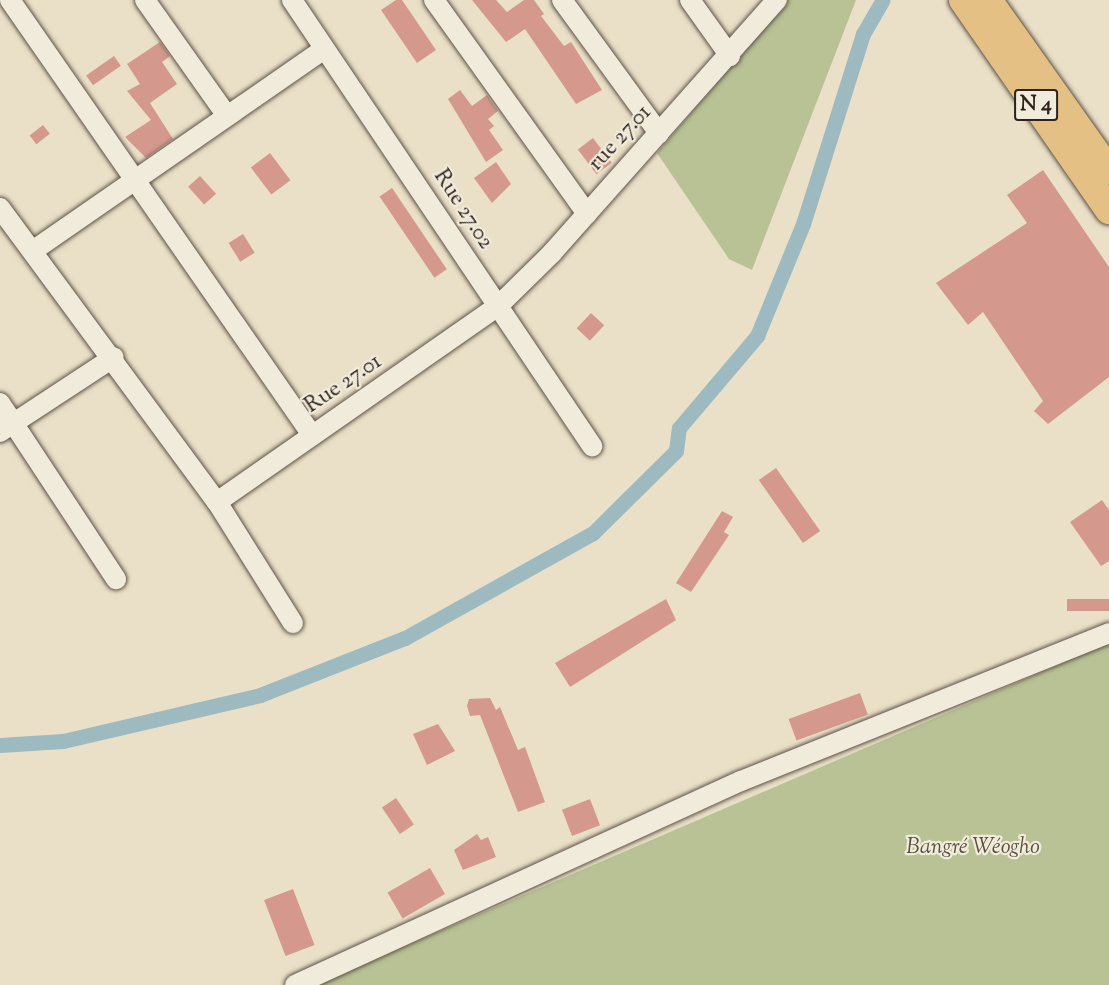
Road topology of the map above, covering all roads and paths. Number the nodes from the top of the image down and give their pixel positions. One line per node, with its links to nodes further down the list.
1 (10, 0): 15 (street)
2 (145, 0): 12 (street)
3 (292, 0): 10 (street, Rue 27.02)
4 (434, 0): 18 (street)
5 (562, 0): 13 (street)
6 (690, 0): 11 (street)
7 (777, 0): 11 (street, rue 27.01)
8 (963, 0): 17 (highway, N 4)
9 (988, 0): 14 (highway, N 4)
10 (324, 49): 12 (street); 20 (street, Rue 27.02)
11 (730, 56): 13 (street, rue 27.01)
12 (227, 116): 15 (street)
13 (659, 133): 18 (street, rue 27.01)
14 (1109, 171)
15 (136, 179): 19 (street); 24 (street)
16 (0, 208): 19 (street)
17 (1109, 210)
18 (587, 214): 20 (street, rue 27.01)
19 (34, 250): 21 (street)
20 (497, 307): 24 (street, Rue 27.01); 25 (street, Rue 27.02)
21 (114, 357): 23 (street); 26 (street)
22 (0, 403): 23 (street)
23 (7, 427): 27 (street)
24 (312, 435): 26 (street, Rue 27.01)
25 (592, 446)
26 (217, 502): 28 (street)
27 (116, 579)
28 (293, 622)
29 (1109, 633): 30 (street)
30 (295, 985)

